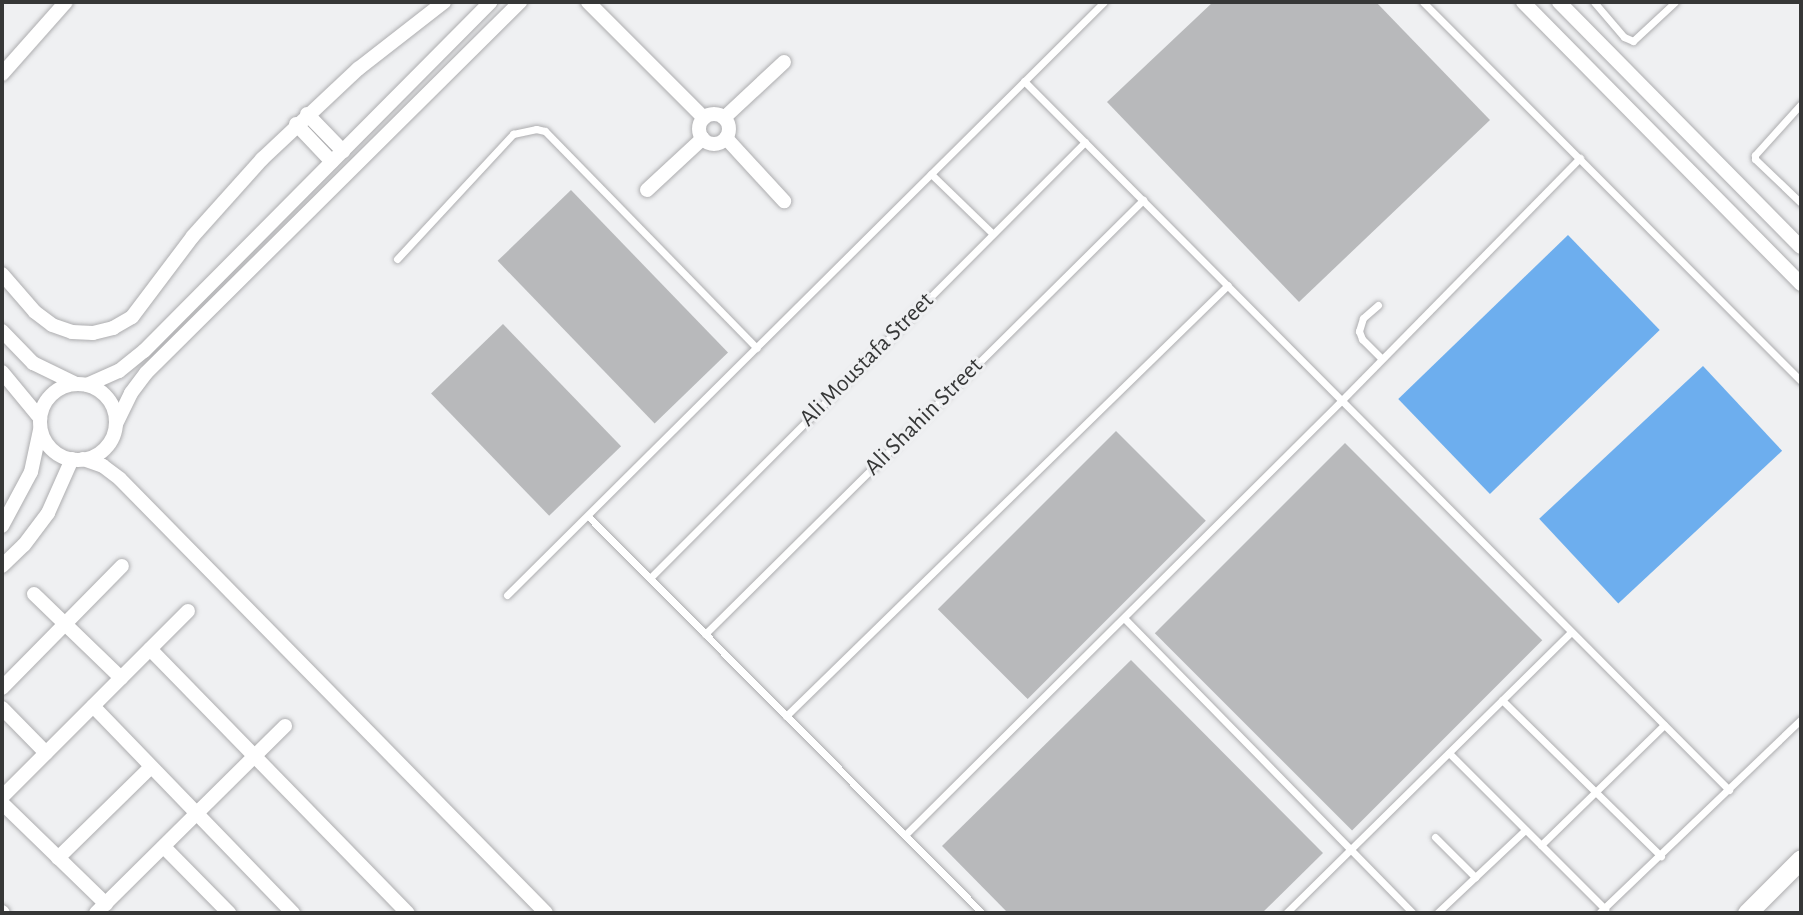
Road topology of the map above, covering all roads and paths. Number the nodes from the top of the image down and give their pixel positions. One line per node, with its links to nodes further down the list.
1 (66, 2): 13 (street)
2 (444, 2): 18 (street)
3 (491, 2): 22 (street)
4 (520, 2): 44 (street)
5 (588, 2): 16 (street)
6 (1104, 2): 14 (lane)
7 (1423, 2): 23 (lane)
8 (1523, 2): 33 (street)
9 (1559, 2): 30 (street)
10 (1594, 2): 11 (lane)
11 (1675, 2)
12 (783, 61): 17 (street)
13 (2, 74)
14 (1024, 81): 21 (lane); 24 (lane)
15 (1801, 104): 28 (lane)
16 (704, 118): 17 (street); 19 (street)
17 (724, 118): 20 (street)
18 (302, 119): 22 (street); 32 (street)
19 (703, 138): 20 (street); 25 (street)
20 (726, 138): 27 (street)
21 (1085, 142): 26 (lane); 29 (lane, Ali Moustafa Street)
22 (337, 156): 40 (street)
23 (1580, 158): 38 (lane); 42 (lane)
24 (931, 174): 29 (lane); 37 (lane)
25 (647, 190)
26 (1143, 200): 34 (lane); 61 (lane, Ali Shahin Street)
27 (784, 201)
28 (1801, 202)
29 (993, 234): 54 (lane, Ali Moustafa Street)
30 (1801, 247)
31 (397, 259): 37 (lane)
32 (2, 274)
33 (1801, 284)
34 (1228, 285): 46 (lane); 68 (lane)
35 (1378, 304): 38 (lane)
36 (2, 331): 39 (street)
37 (757, 348): 50 (lane)
38 (1382, 359): 46 (lane)
39 (33, 363): 43 (street); 45 (street)
40 (119, 371): 44 (street); 45 (street)
41 (2, 372): 43 (street)
42 (1801, 381)
43 (13, 383): 47 (street)
44 (137, 383): 48 (street)
45 (81, 384): 47 (street); 48 (street)
46 (1341, 401): 58 (lane); 60 (lane)
47 (40, 423): 49 (street); 51 (street)
48 (116, 424): 49 (street)
49 (77, 459): 52 (street); 96 (street)
50 (588, 516): 54 (lane); 56 (lane)
51 (2, 526)
52 (2, 566)
53 (122, 566): 59 (street)
54 (650, 578): 61 (lane)
55 (34, 594): 59 (street)
56 (507, 595)
57 (188, 611): 62 (street)
58 (1124, 618): 82 (lane); 86 (lane)
59 (65, 624): 63 (street); 64 (street)
60 (1571, 632): 65 (lane); 70 (lane)
61 (705, 634): 68 (lane)
62 (150, 649): 63 (street); 74 (street)
63 (121, 678): 66 (street)
64 (2, 688)
65 (1502, 700): 73 (lane); 77 (lane)
66 (93, 706): 72 (street); 75 (street)
67 (2, 708): 72 (street)
68 (786, 716): 82 (lane)
69 (1801, 719): 76 (lane)
70 (1664, 725): 76 (lane); 77 (lane)
71 (285, 726): 74 (street)
72 (46, 753): 78 (street)
73 (1449, 753): 81 (lane); 86 (lane)
74 (255, 757): 80 (street); 92 (street)
75 (151, 767): 80 (street); 88 (street)
76 (1729, 790): 87 (lane)
77 (1596, 792): 84 (lane); 87 (lane)
78 (2, 797)
79 (2, 803): 88 (street)
80 (197, 814): 85 (street); 95 (street)
81 (1525, 830): 84 (lane); 90 (lane)
82 (905, 835): 97 (lane)
83 (1435, 837): 90 (lane)
84 (1541, 845): 93 (lane)
85 (164, 846): 91 (street); 94 (street)
86 (1350, 850): 98 (lane); 99 (lane)
87 (1661, 856): 93 (lane)
88 (58, 858): 91 (street)
89 (1800, 861): 101 (street)
90 (1475, 877): 100 (lane)
91 (101, 909)
92 (398, 910)
93 (1602, 911)
94 (229, 913)
95 (293, 913)
96 (546, 913)
97 (982, 913)
98 (1286, 913)
99 (1413, 913)
100 (1437, 913)
101 (1747, 913)

